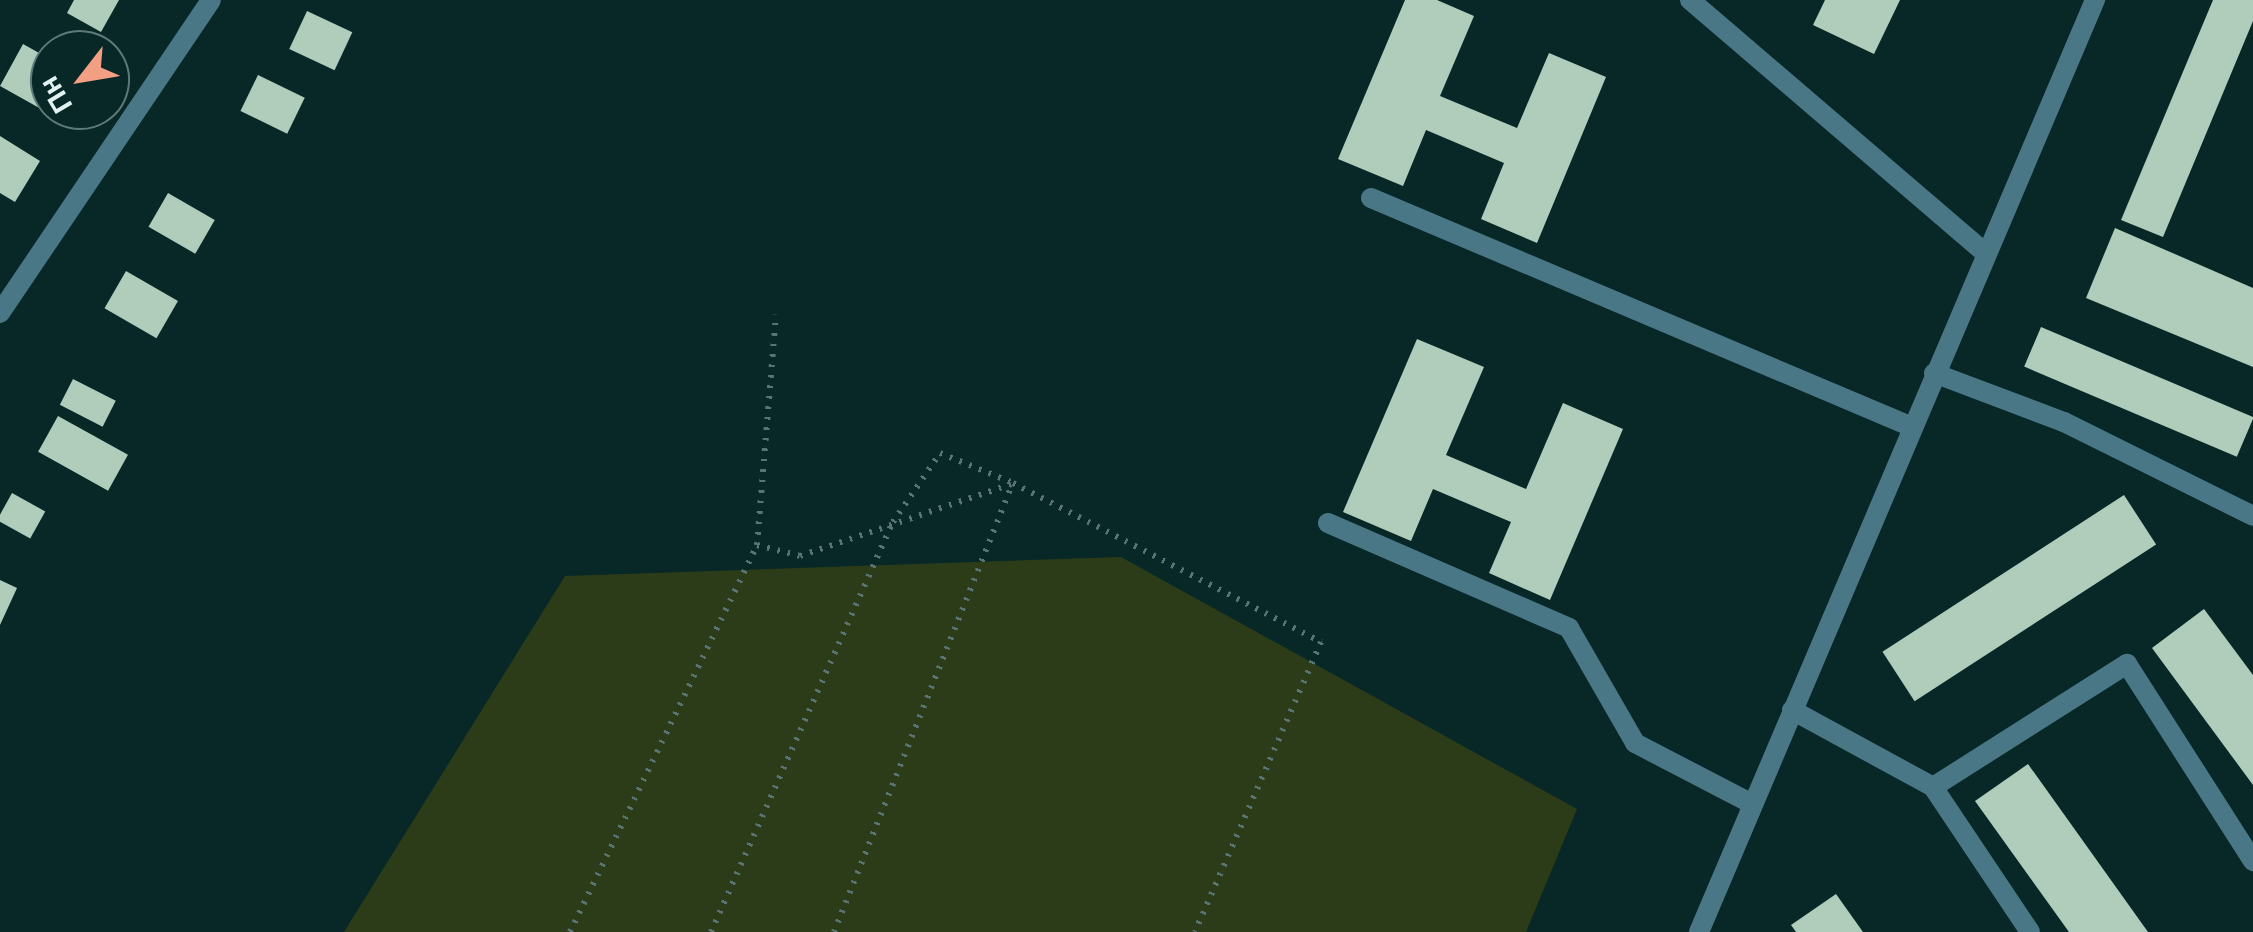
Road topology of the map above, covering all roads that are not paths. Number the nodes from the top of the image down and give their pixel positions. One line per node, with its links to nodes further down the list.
1 (211, 0): 6 (street)
2 (1690, 0): 5 (street)
3 (2096, 0): 5 (street)
4 (1371, 198): 8 (street)
5 (1985, 253): 7 (street)
6 (0, 313)
7 (1934, 373): 8 (street); 9 (street)
8 (1912, 426): 11 (street)
9 (2253, 516)
10 (1328, 523): 13 (street)
11 (1792, 710): 12 (street); 13 (street)
12 (1933, 787): 14 (street); 16 (street)
13 (1752, 804): 15 (street)
14 (2253, 861)
15 (1700, 932)
16 (2030, 932)

